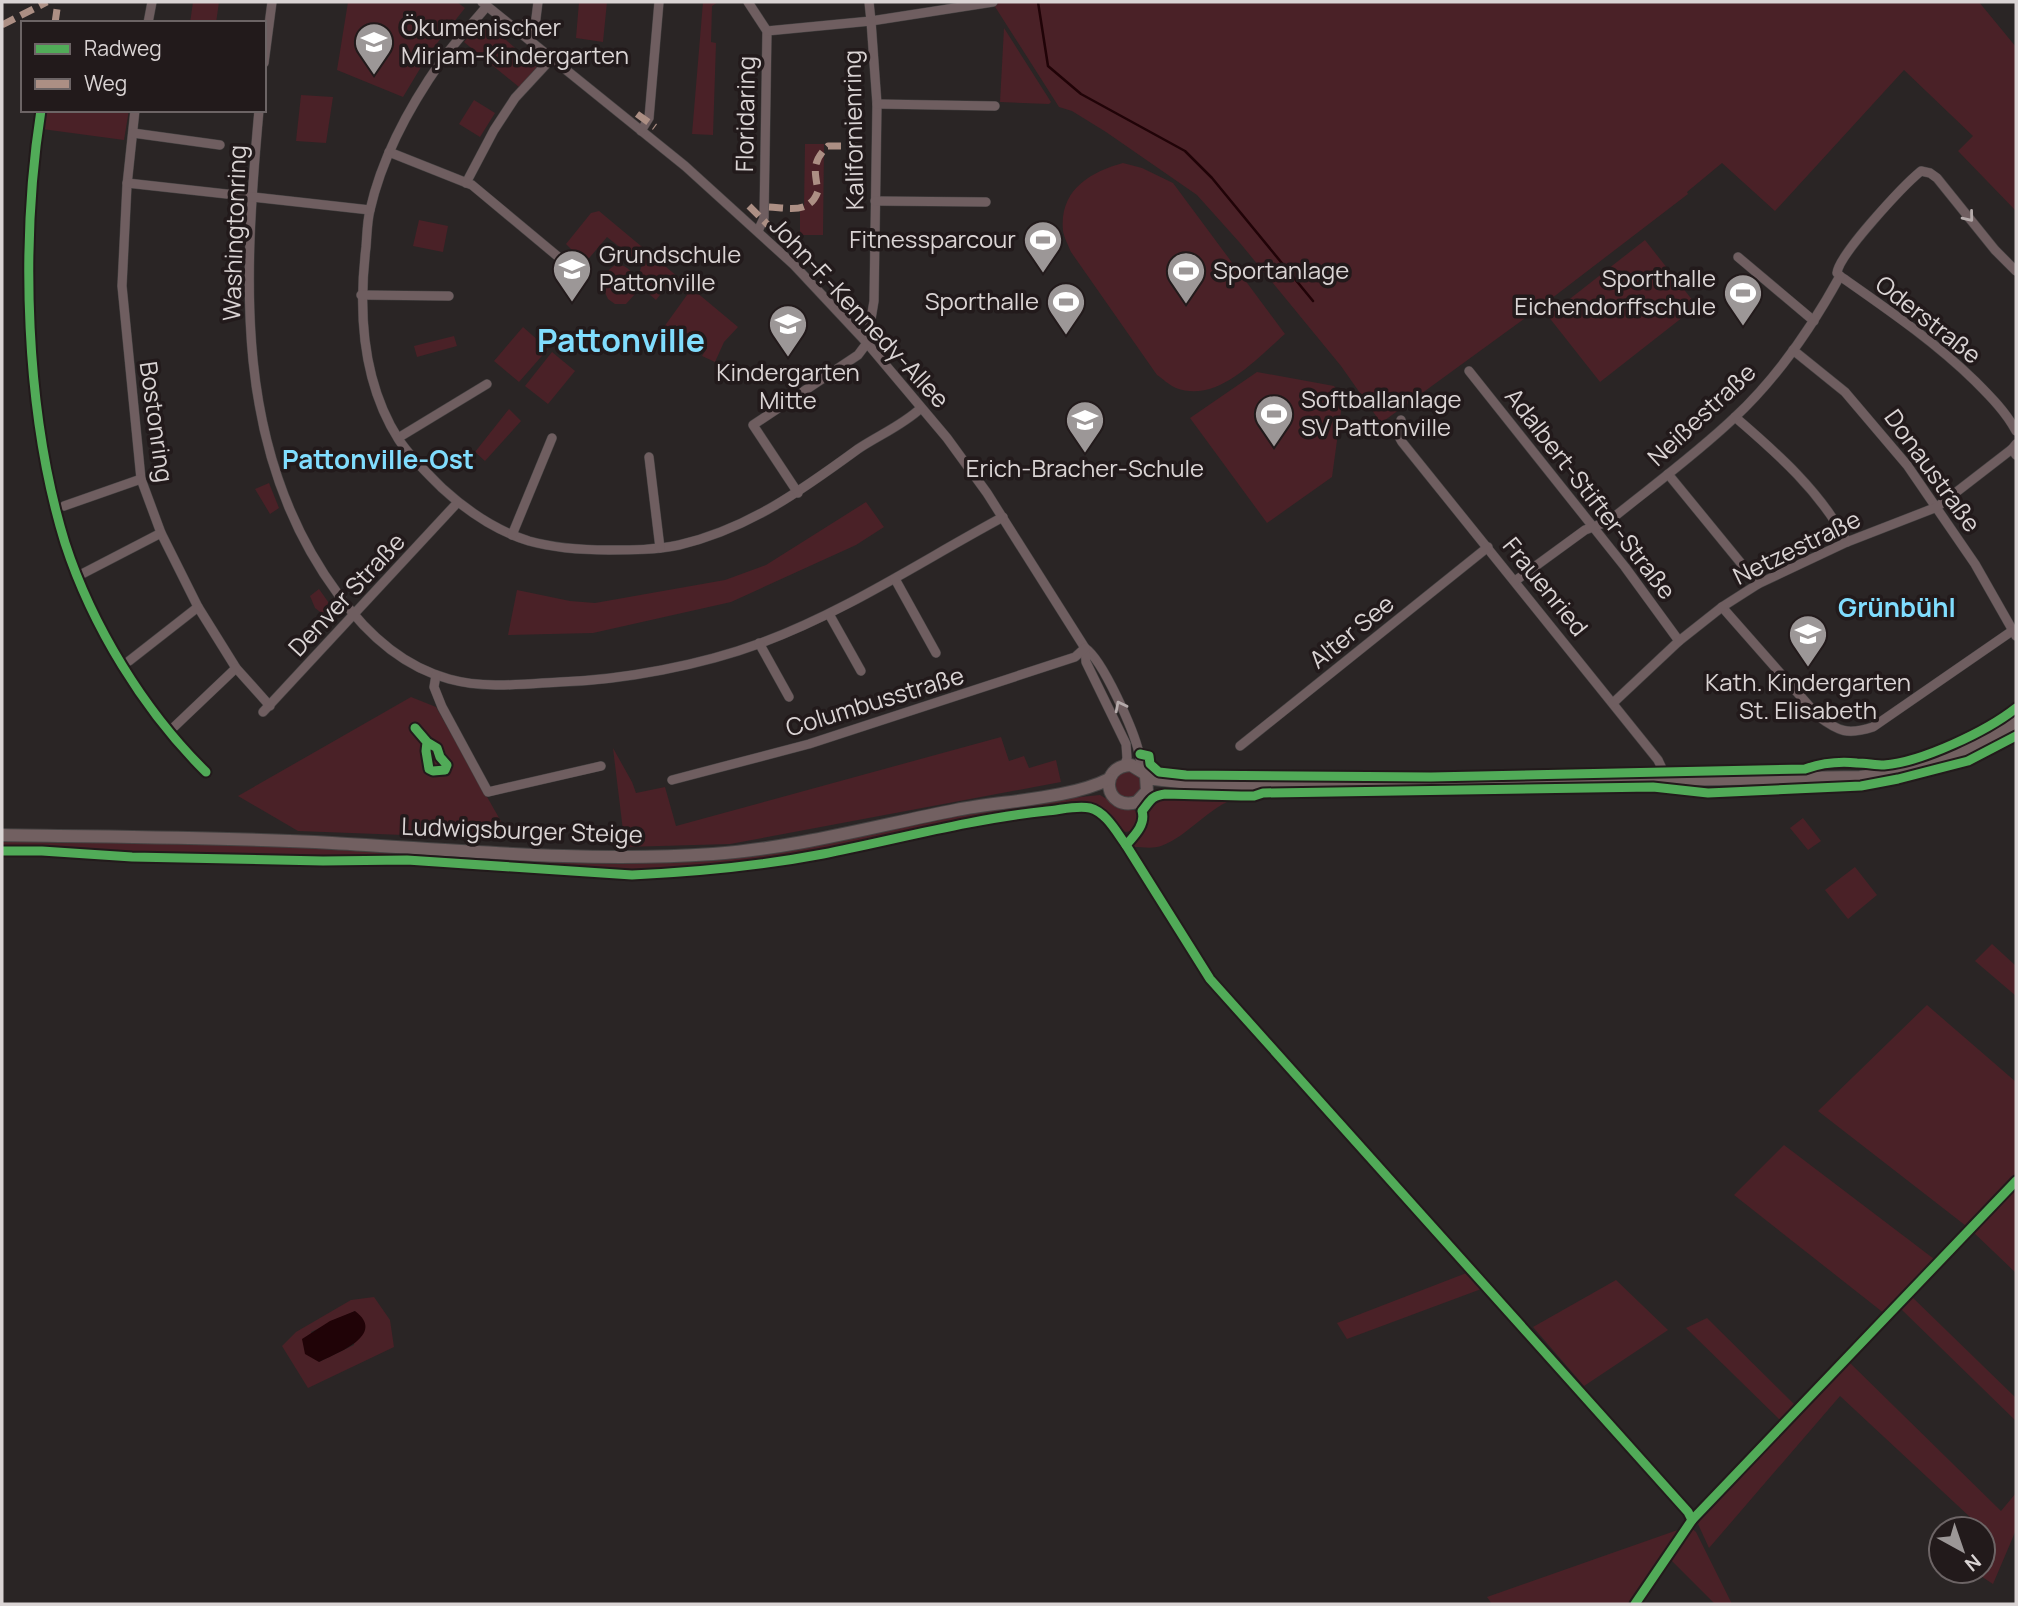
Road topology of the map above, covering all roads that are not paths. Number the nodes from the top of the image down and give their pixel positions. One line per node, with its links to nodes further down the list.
1 (152, 2): 9 (street)
2 (272, 2): 13 (street)
3 (538, 2): 12 (street)
4 (659, 2): 19 (street)
5 (748, 2): 11 (street, Floridaring)
6 (869, 2): 10 (street)
7 (993, 2): 10 (street)
8 (485, 4): 12 (street, John-F.-Kennedy-Allee); 22 (street)
9 (148, 21)
10 (872, 21): 11 (street, Kalifornienring); 15 (street, Kalifornienring)
11 (766, 31): 29 (street, Floridaring)
12 (527, 38): 14 (street, John-F.-Kennedy-Allee)
13 (266, 48)
14 (552, 58): 19 (street, John-F.-Kennedy-Allee); 24 (street)
15 (877, 104): 16 (street); 26 (street, Kalifornienring)
16 (995, 106)
17 (135, 112): 20 (street, Bostonring)
18 (259, 112): 25 (street, Washingtonring)
19 (640, 131): 29 (street, John-F.-Kennedy-Allee)
20 (133, 133): 21 (street); 23 (street, Bostonring)
21 (220, 145)
22 (389, 152): 24 (street); 28 (street)
23 (127, 183): 25 (street); 50 (street, Bostonring)
24 (466, 183): 31 (street)
25 (252, 196): 28 (street); 69 (street, Washingtonring)
26 (875, 201): 27 (street); 37 (street, Kalifornienring)
27 (986, 202)
28 (370, 210): 34 (street)
29 (758, 231): 37 (street, John-F.-Kennedy-Allee)
30 (1738, 257): 36 (street)
31 (562, 260)
32 (2016, 271): 33 (street, Neißestraße, one-way to 32)
33 (1839, 276): 36 (street, Neißestraße); 44 (street, Oderstraße)
34 (361, 295): 35 (street); 45 (street)
35 (449, 296)
36 (1814, 321): 38 (street, Neißestraße)
37 (867, 343): 41 (street, John-F.-Kennedy-Allee); 51 (street)
38 (1793, 350): 42 (street, Neißestraße); 54 (street, Donaustraße)
39 (1469, 372): 56 (street, Adalbert-Stifter-Straße)
40 (487, 384): 45 (street)
41 (922, 408): 51 (street); 55 (street, John-F.-Kennedy-Allee)
42 (1735, 417): 49 (street, Neißestraße); 59 (street)
43 (1401, 419): 60 (street, Frauenried)
44 (2016, 430)
45 (398, 438): 52 (street)
46 (552, 439): 58 (street)
47 (2015, 449): 54 (street, Netzestraße)
48 (649, 457): 61 (street)
49 (1668, 474): 56 (street, Neißestraße); 65 (street)
50 (141, 479): 53 (street); 57 (street, Bostonring)
51 (798, 494): 61 (street)
52 (458, 502): 58 (street); 69 (street, Denver Straße)
53 (64, 506)
54 (1937, 508): 59 (street, Netzestraße); 70 (street, Donaustraße)
55 (1003, 517): 63 (street, Washingtonring); 73 (street, John-F.-Kennedy-Allee)
56 (1593, 528): 64 (street, Neißestraße); 71 (street, Adalbert-Stifter-Straße)
57 (161, 533): 62 (street); 66 (street, Bostonring)
58 (512, 535): 61 (street)
59 (1847, 542): 65 (street, Netzestraße)
60 (1488, 547): 64 (street, Frauenried); 84 (street, Alter See)
61 (660, 548)
62 (78, 576)
63 (895, 579): 68 (street, Washingtonring); 74 (street)
64 (1515, 581): 80 (street, Frauenried)
65 (1758, 584): 67 (street, Netzestraße)
66 (198, 607): 75 (street); 76 (street, Bostonring)
67 (1722, 607): 70 (street); 71 (street, Netzestraße)
68 (829, 614): 72 (street, Washingtonring); 77 (street)
69 (354, 616): 78 (street, Washingtonring); 81 (street, Denver Straße)
70 (2014, 634)
71 (1679, 641): 80 (street, Netzestraße)
72 (759, 643): 78 (street, Washingtonring); 79 (street)
73 (1085, 648): 85 (street, John-F.-Kennedy-Allee); 87 (street, John-F.-Kennedy-Allee, one-way to 73); 90 (street, Columbusstraße)
74 (936, 653)
75 (129, 661)
76 (236, 668): 81 (street, Bostonring); 83 (street)
77 (861, 671)
78 (436, 675): 86 (street)
79 (789, 697)
80 (1613, 703): 89 (street, Frauenried)
81 (266, 709)
82 (2016, 721): 89 (main road)
83 (174, 727)
84 (1240, 746)
85 (1125, 765): 87 (main road); 88 (main road)
86 (601, 766)
87 (1144, 773): 91 (main road); 92 (main road)
88 (1109, 779): 93 (main road); 94 (main road)
89 (1667, 779): 91 (main road)
90 (672, 780)
91 (1205, 785): 92 (main road)
92 (1147, 791): 94 (main road)
93 (1069, 792): 94 (main road); 95 (main road, Ludwigsburger Steige)
94 (1113, 797)
95 (2, 835)

